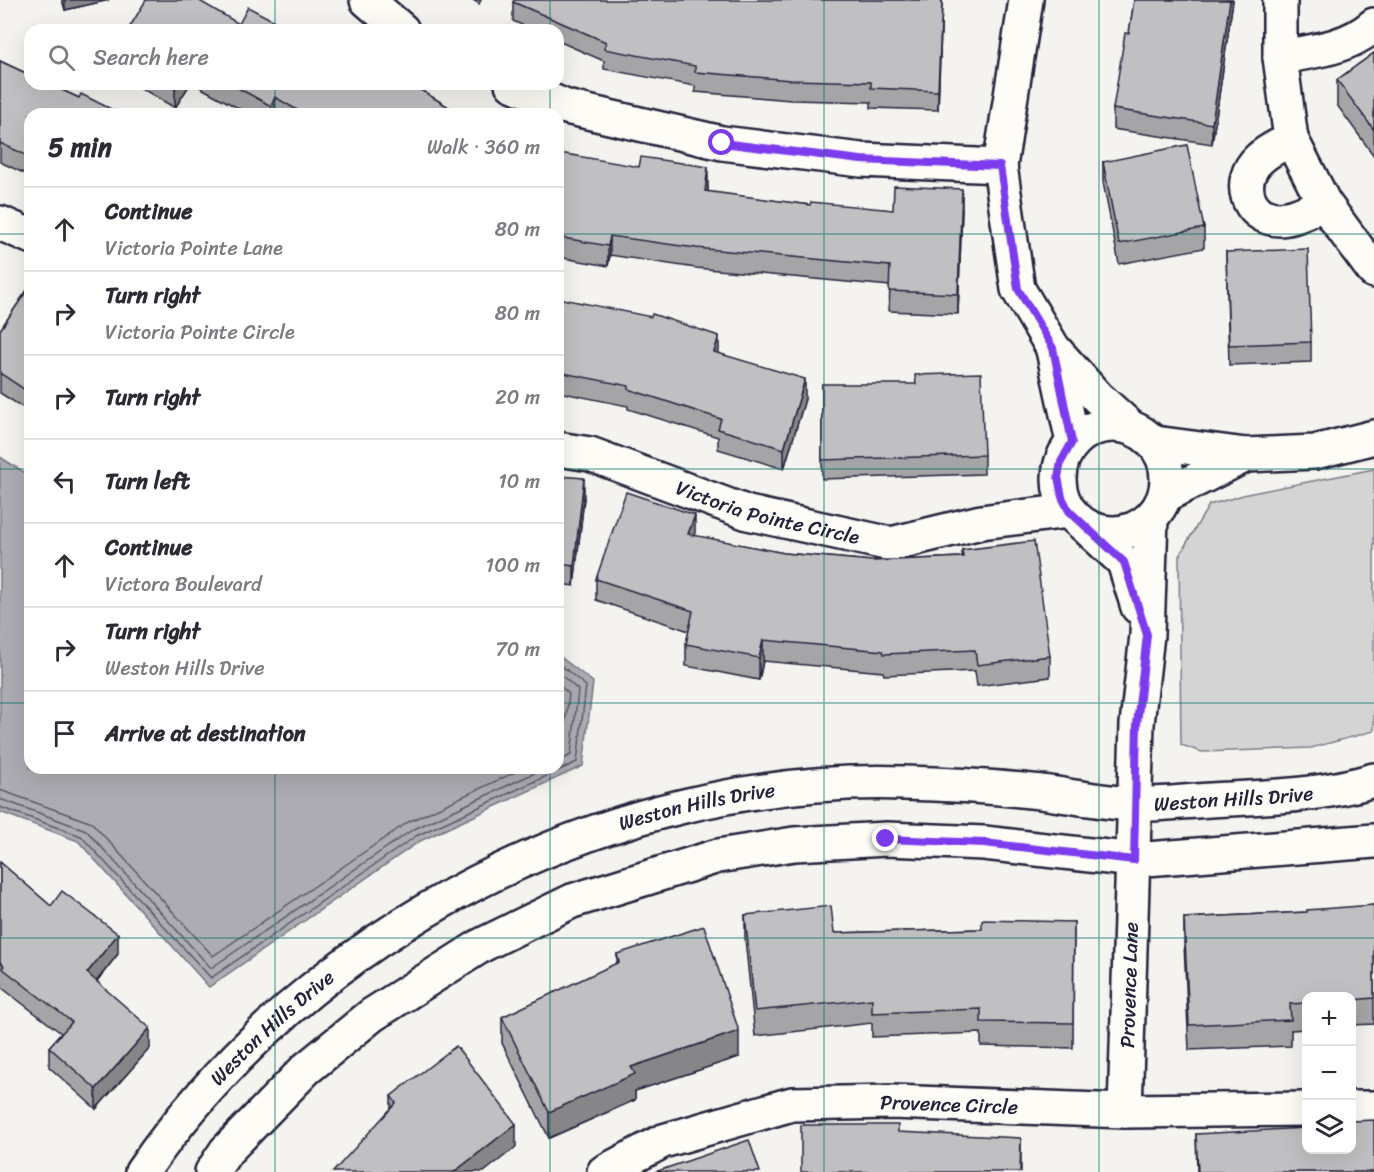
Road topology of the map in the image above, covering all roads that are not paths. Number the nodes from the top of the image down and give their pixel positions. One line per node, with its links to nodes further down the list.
1 (367, 0): 4 (street)
2 (1026, 0): 9 (street)
3 (1280, 0): 6 (street)
4 (395, 24)
5 (1374, 25): 6 (street)
6 (1280, 57): 8 (street)
7 (526, 90): 9 (street)
8 (1291, 139): 10 (street); 10 (street)
9 (1000, 166): 14 (street)
10 (1324, 203): 13 (street)
11 (0, 223): 12 (street)
12 (24, 233)
13 (1374, 271)
14 (1053, 348): 15 (street); 17 (street)
15 (1142, 434): 17 (street); 19 (street); 21 (street)
16 (1374, 437): 19 (street)
17 (1072, 442): 20 (street)
18 (564, 450): 23 (street, Victoria Pointe Circle)
19 (1246, 455): 21 (street)
20 (1058, 477): 22 (street); 23 (street, Victoria Pointe Circle)
21 (1159, 506): 22 (street); 24 (street, Provence Lane)
22 (1077, 518): 23 (street, Victoria Pointe Circle); 24 (street)
23 (981, 522)
24 (1147, 635): 26 (street, Provence Lane)
25 (1374, 780): 26 (street, Weston Hills Drive)
26 (1136, 804): 28 (street, Provence Lane); 33 (street, Weston Hills Drive)
27 (1374, 841): 28 (street)
28 (1134, 860): 32 (street, Provence Lane); 34 (street)
29 (1356, 1108): 30 (street)
30 (1374, 1108)
31 (1302, 1109): 32 (street, Provence Circle)
32 (1125, 1111): 35 (street, Provence Circle)
33 (141, 1172)
34 (212, 1172)
35 (604, 1172)

